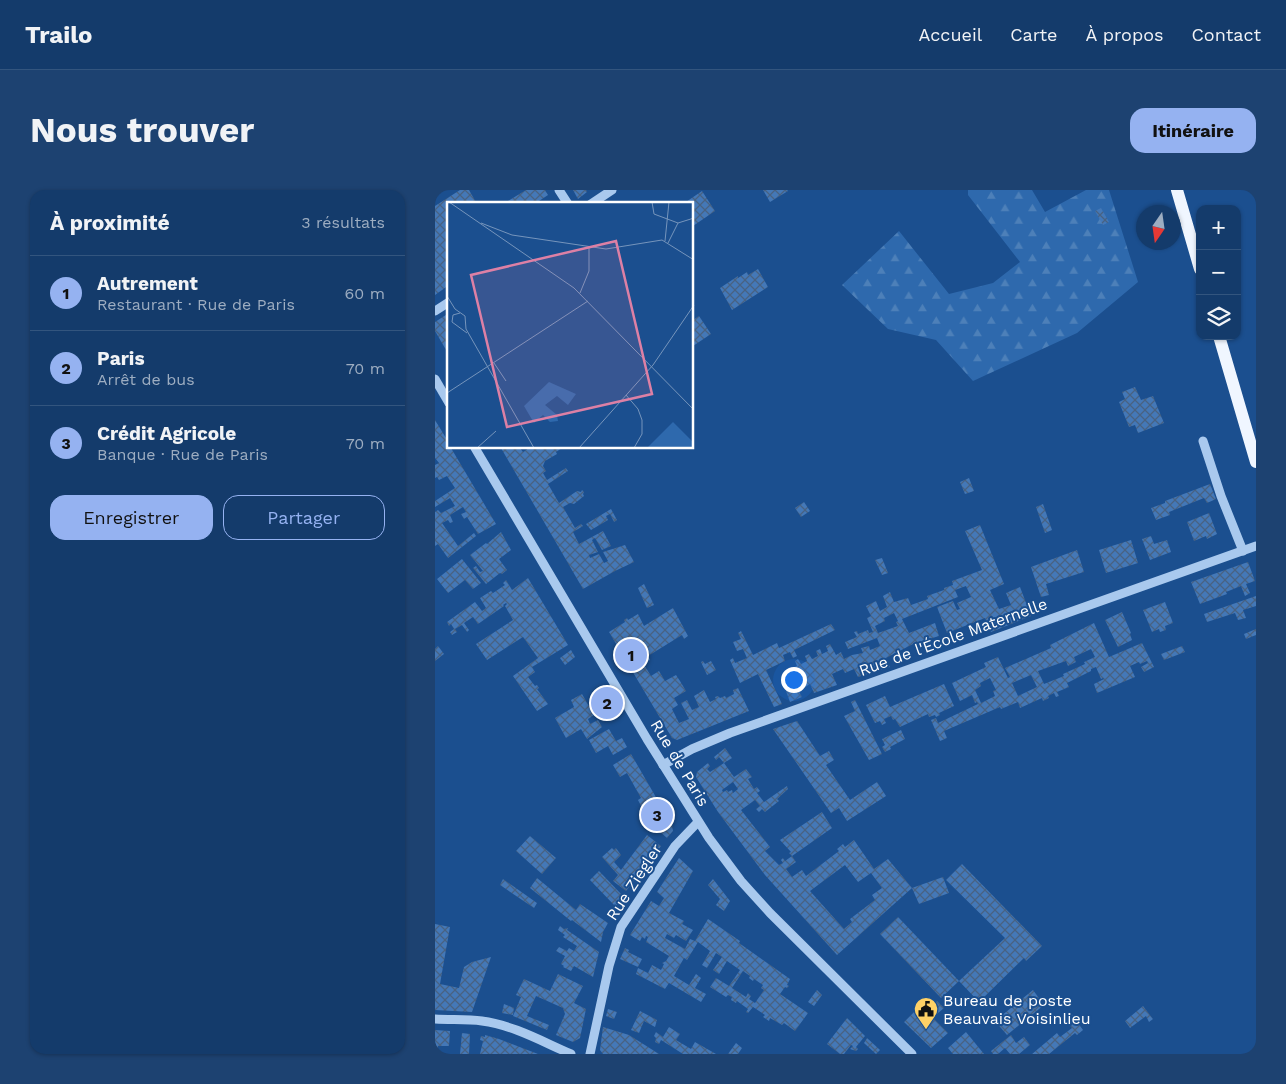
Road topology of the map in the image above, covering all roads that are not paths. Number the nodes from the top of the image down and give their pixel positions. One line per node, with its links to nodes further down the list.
1 (559, 190): 4 (street)
2 (611, 190): 5 (street)
3 (1177, 190): 6 (main road)
4 (567, 202)
5 (594, 202)
6 (1196, 255)
7 (447, 303): 8 (street)
8 (435, 311)
9 (1220, 340): 14 (main road)
10 (435, 379): 11 (street)
11 (447, 400)
12 (1203, 441): 16 (street)
13 (476, 449): 17 (street, Rue de Paris)
14 (1256, 462)
15 (1256, 546): 16 (street, Rue de l'École Maternelle)
16 (1243, 550): 17 (street, Rue de l'École Maternelle)
17 (663, 765): 18 (street, Rue de Paris)
18 (698, 822): 21 (street, Rue Ziegler); 22 (street, Rue de Paris)
19 (435, 1019): 20 (street)
20 (571, 1054)
21 (590, 1054)
22 (912, 1054)

